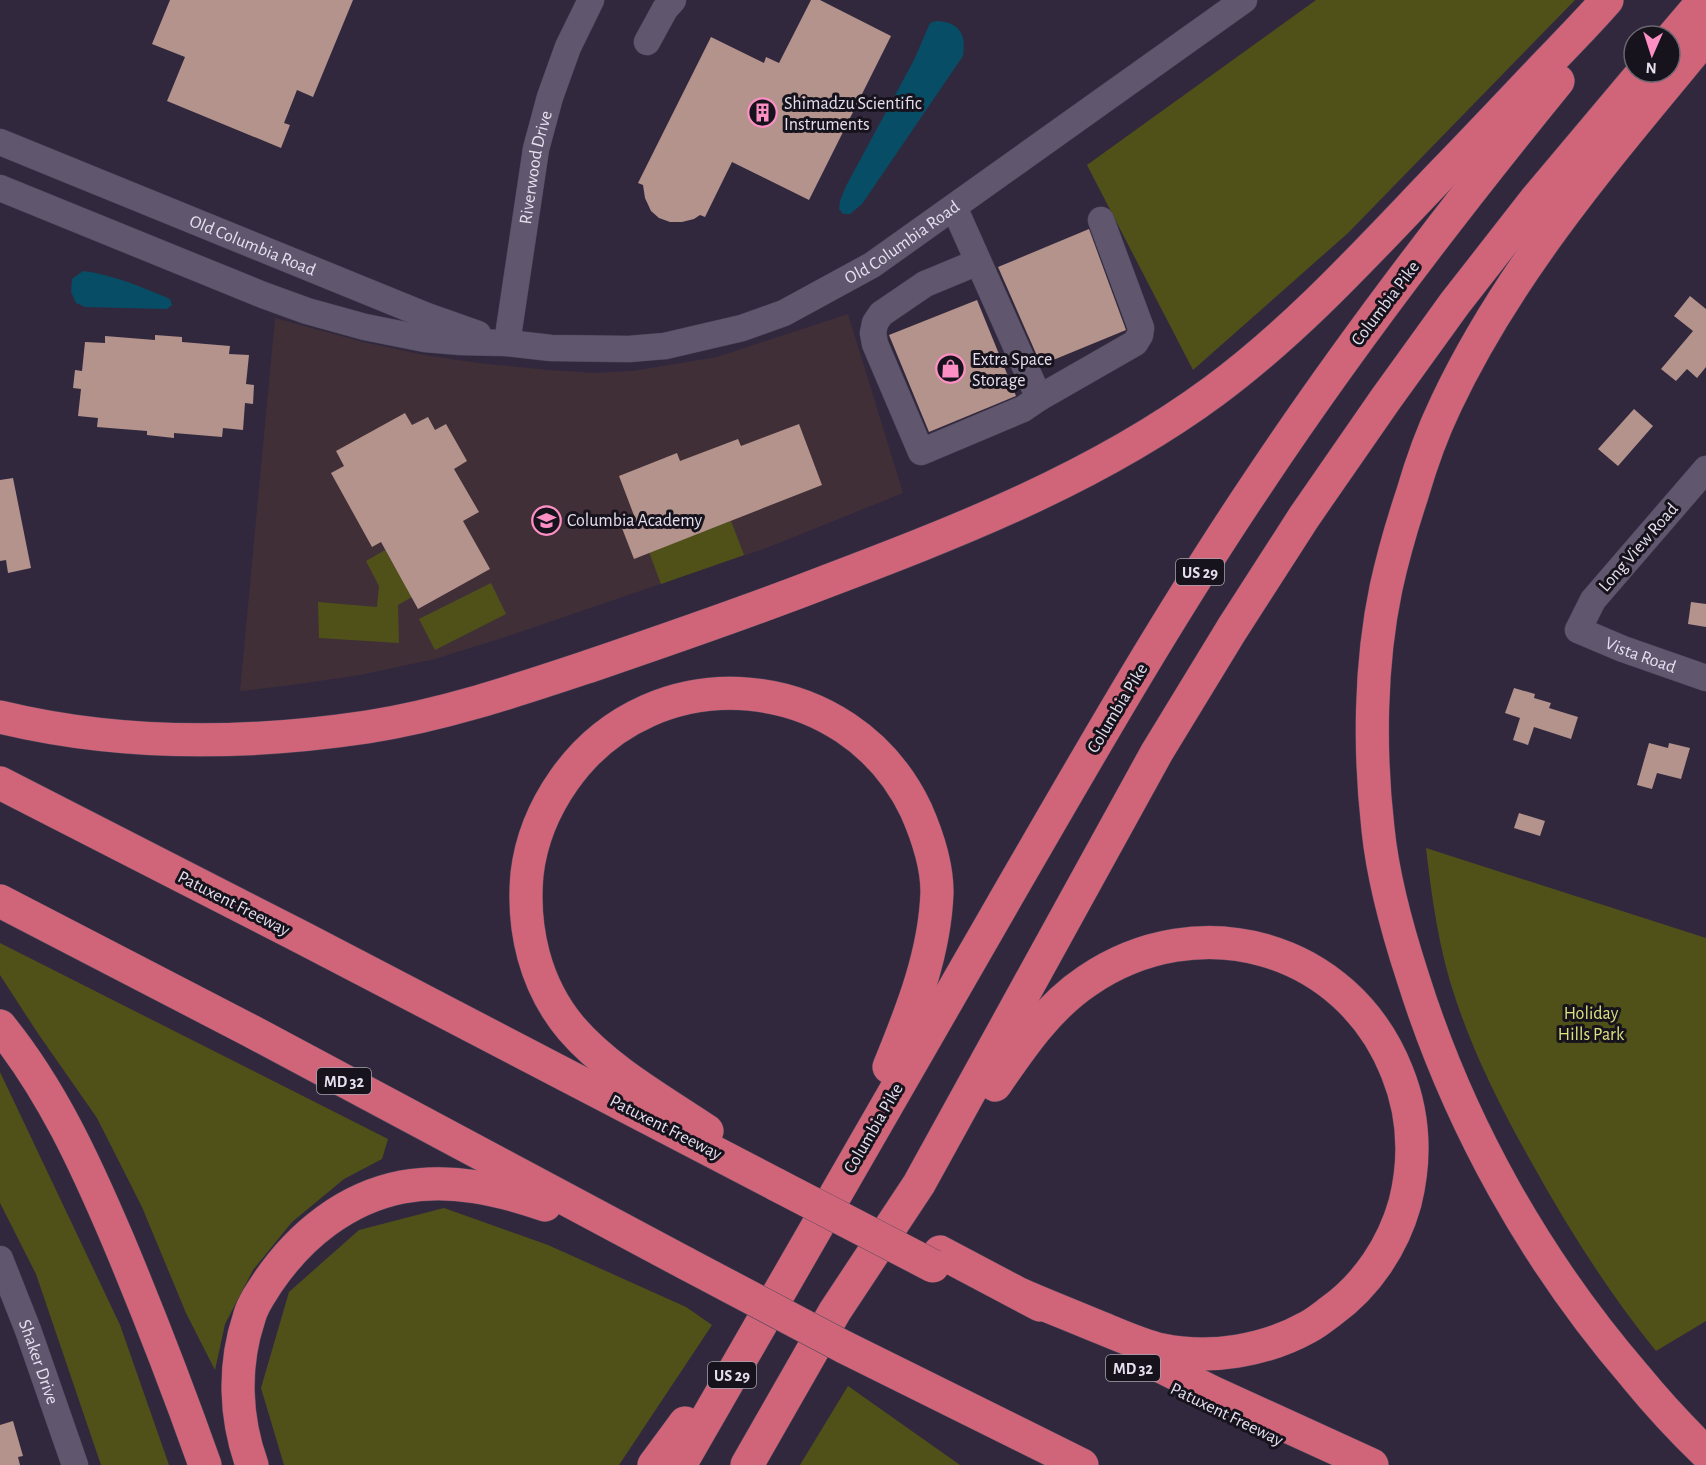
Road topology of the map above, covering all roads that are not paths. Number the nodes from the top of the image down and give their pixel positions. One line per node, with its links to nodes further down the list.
1 (591, 0): 16 (street, Riverwood Drive)
2 (673, 0): 9 (street)
3 (1244, 0): 13 (street, Old Columbia Road)
4 (1607, 0): 21 (highway)
5 (1627, 0): 29 (highway, Columbia Pike / US 29)
6 (1704, 0): 7 (highway)
7 (1682, 26)
8 (1706, 37): 37 (highway)
9 (647, 42)
10 (1633, 84): 28 (highway)
11 (0, 142): 16 (street, Old Columbia Road)
12 (0, 188): 16 (street, Old Columbia Road)
13 (954, 207): 15 (street); 16 (street, Old Columbia Road)
14 (1101, 220): 17 (street)
15 (978, 262): 17 (street); 17 (street)
16 (507, 343)
17 (1039, 398)
18 (1706, 469): 19 (street, Long View Road)
19 (1578, 630): 20 (street, Vista Road)
20 (1706, 678)
21 (0, 717)
22 (0, 783): 24 (highway, Patuxent Freeway / MD 32)
23 (0, 901): 32 (highway, MD 32)
24 (303, 938): 26 (highway); 27 (highway, Patuxent Freeway / MD 32)
25 (0, 1026): 39 (highway)
26 (707, 1131): 27 (highway); 29 (highway)
27 (780, 1178): 31 (highway, Patuxent Freeway / MD 32, bridge)
28 (920, 1184): 34 (highway); 35 (highway)
29 (839, 1188): 33 (highway, Columbia Pike / US 29)
30 (0, 1259): 38 (street, Shaker Drive)
31 (937, 1259): 34 (highway); 47 (highway, Patuxent Freeway / MD 32)
32 (687, 1264): 36 (highway, MD 32, bridge); 40 (highway)
33 (784, 1285): 41 (highway); 42 (highway, Columbia Pike / US 29)
34 (1022, 1295): 48 (highway)
35 (835, 1311): 43 (highway); 44 (highway)
36 (843, 1347): 45 (highway); 46 (highway, MD 32)
37 (1706, 1453)
38 (75, 1465)
39 (205, 1465)
40 (252, 1465)
41 (654, 1465)
42 (680, 1465)
43 (747, 1465)
44 (770, 1465)
45 (1035, 1465)
46 (1082, 1465)
47 (1335, 1465)
48 (1372, 1465)

